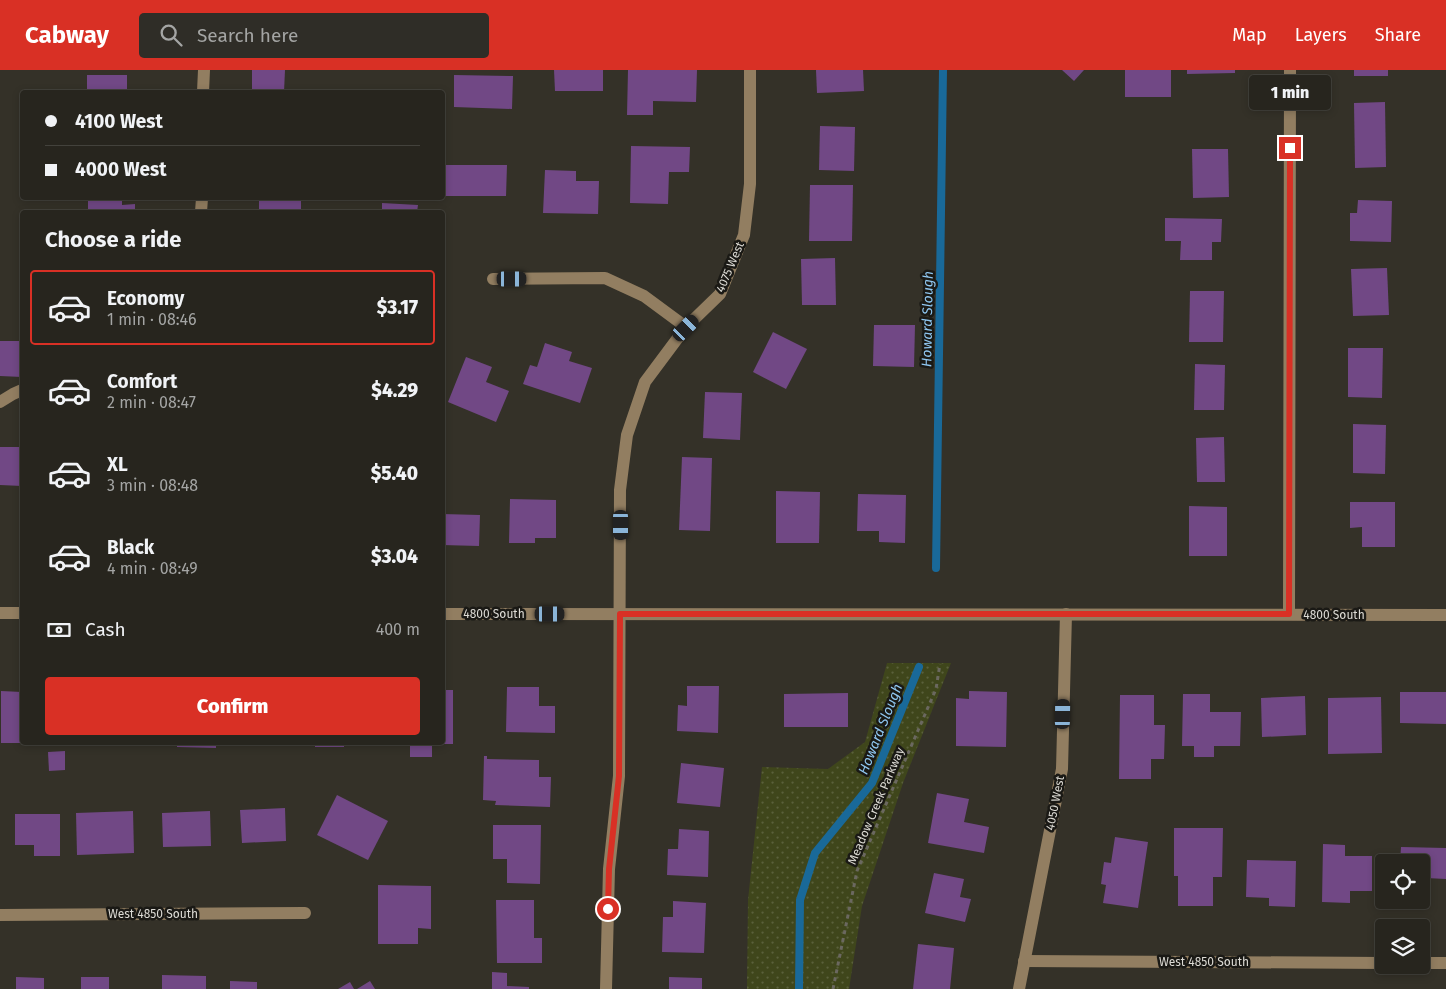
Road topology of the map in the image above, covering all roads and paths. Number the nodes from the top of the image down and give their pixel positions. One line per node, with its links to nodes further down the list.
1 (204, 70): 4 (street)
2 (750, 70): 6 (street, 4075 West)
3 (1290, 70): 14 (street)
4 (203, 90)
5 (494, 279): 6 (street)
6 (686, 328): 12 (street, 4075 West)
7 (20, 391): 8 (street)
8 (0, 402)
9 (0, 613): 10 (street)
10 (20, 613)
11 (445, 614): 12 (street, 4800 South)
12 (620, 614): 13 (street, 4800 South); 23 (street, 4075 West)
13 (1066, 614): 14 (street, 4800 South); 19 (street, 4050 West)
14 (1289, 614): 15 (street, 4800 South)
15 (1446, 615)
16 (940, 664): 24 (path, Meadow Creek Parkway)
17 (305, 913): 18 (street, West 4850 South)
18 (0, 915)
19 (1024, 961): 20 (street, West 4850 South); 25 (street, 4050 West)
20 (1375, 963)
21 (1430, 963): 22 (street)
22 (1446, 963)
23 (606, 989)
24 (834, 989)
25 (1019, 989)

